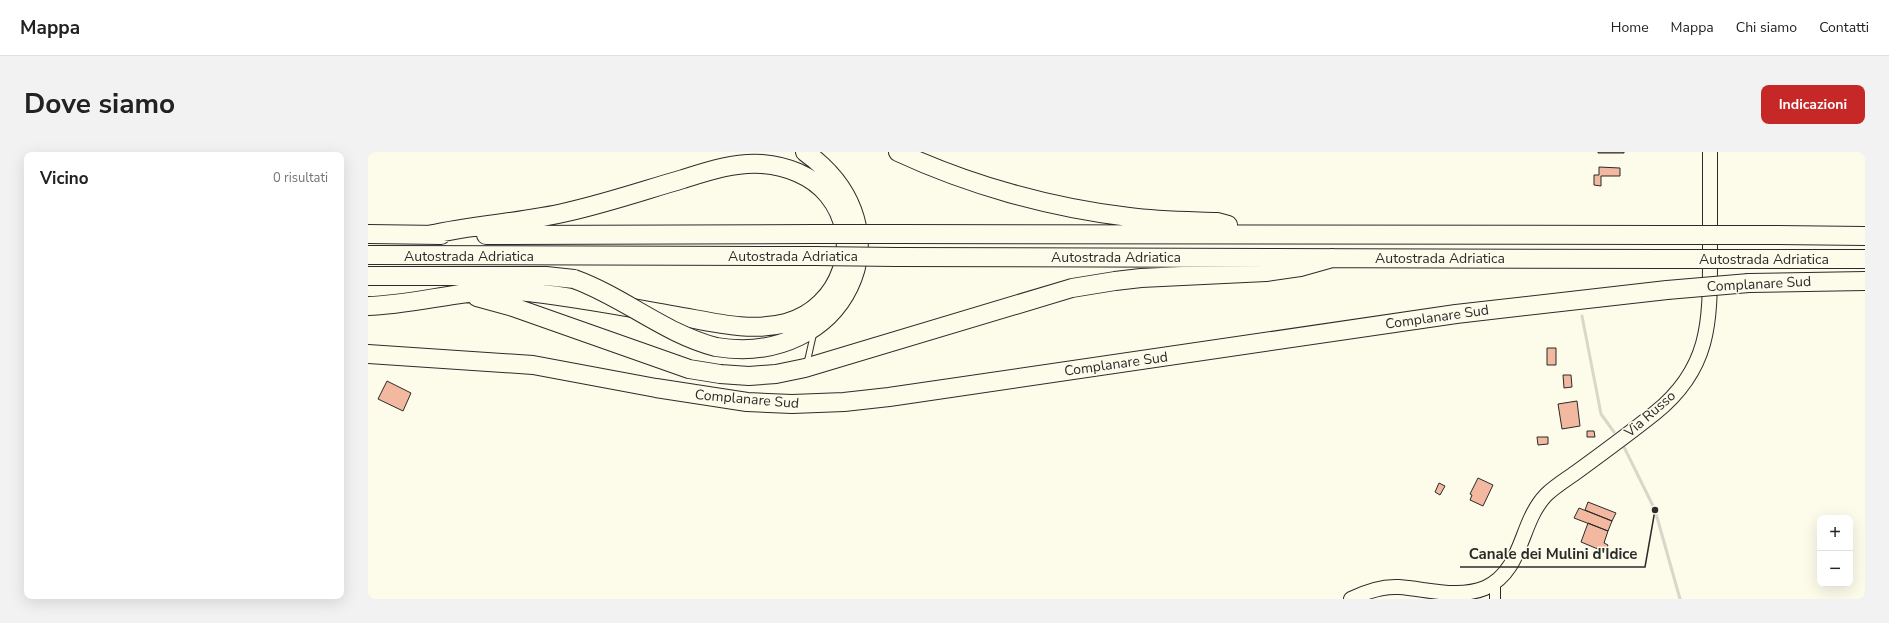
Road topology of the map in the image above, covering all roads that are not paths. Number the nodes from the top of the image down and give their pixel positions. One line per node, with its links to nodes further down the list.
1 (805, 152): 15 (highway)
2 (898, 152): 5 (highway)
3 (1710, 152): 18 (street, Via Russo)
4 (368, 234): 6 (highway, Autostrada Adriatica)
5 (1261, 234): 6 (highway, Autostrada Adriatica, bridge); 7 (highway, Autostrada Adriatica, bridge)
6 (429, 235): 13 (highway)
7 (1865, 236)
8 (368, 255): 9 (highway, Autostrada Adriatica, bridge)
9 (1332, 258): 10 (highway, Autostrada Adriatica, bridge); 17 (highway)
10 (1865, 259)
11 (368, 276): 15 (highway, bridge)
12 (1865, 281): 16 (highway, Complanare Sud, bridge)
13 (465, 295): 14 (highway); 17 (highway)
14 (368, 306)
15 (815, 328): 17 (lane)
16 (368, 354)
17 (805, 368)
18 (1494, 582): 19 (street, Via Russo); 21 (street)
19 (1478, 595): 20 (street)
20 (1351, 599)
21 (1495, 599)

